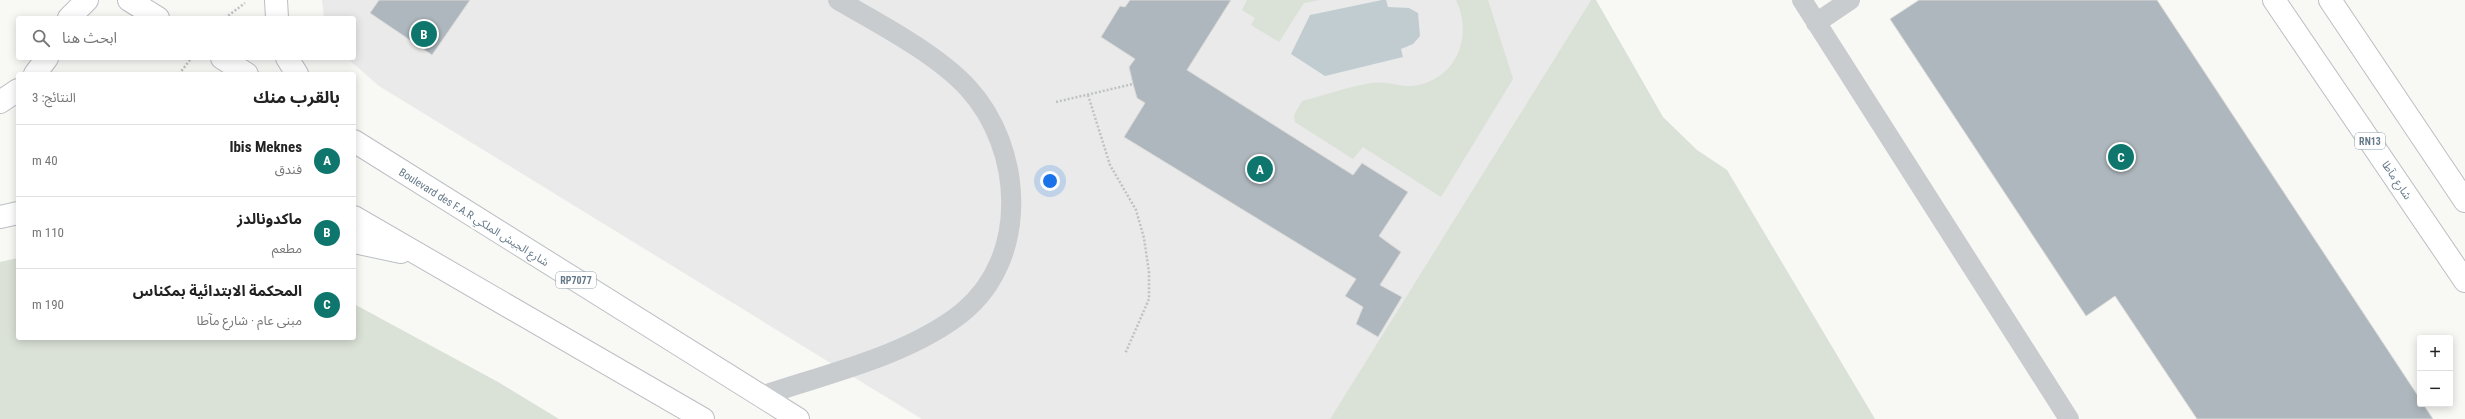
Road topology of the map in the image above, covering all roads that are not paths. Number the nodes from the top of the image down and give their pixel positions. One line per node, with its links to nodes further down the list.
1 (68, 0): 10 (main road)
2 (87, 0): 11 (main road)
3 (129, 0): 12 (main road)
4 (276, 0): 13 (main road)
5 (838, 0): 29 (lane)
6 (1802, 0): 14 (lane)
7 (1850, 0): 14 (lane)
8 (2274, 0): 28 (main road, شارع مآطا / RN13)
9 (2330, 0): 22 (main road)
10 (65, 16)
11 (71, 16)
12 (155, 16)
13 (277, 16)
14 (1816, 23): 32 (lane)
15 (46, 60): 18 (main road)
16 (225, 60): 19 (main road)
17 (288, 60): 20 (main road)
18 (36, 72)
19 (244, 72)
20 (296, 72)
21 (356, 142): 29 (main road, Boulevard des F.A.R شارع الجيش الملكي / RP7077)
22 (2465, 201)
23 (16, 214): 24 (main road)
24 (0, 218)
25 (356, 218): 27 (main road)
26 (356, 242): 27 (main road)
27 (420, 257): 30 (main road)
28 (2465, 281)
29 (761, 396): 31 (main road, Boulevard des F.A.R شارع الجيش الملكي / RP7077)
30 (703, 419)
31 (798, 419)
32 (2069, 419)

